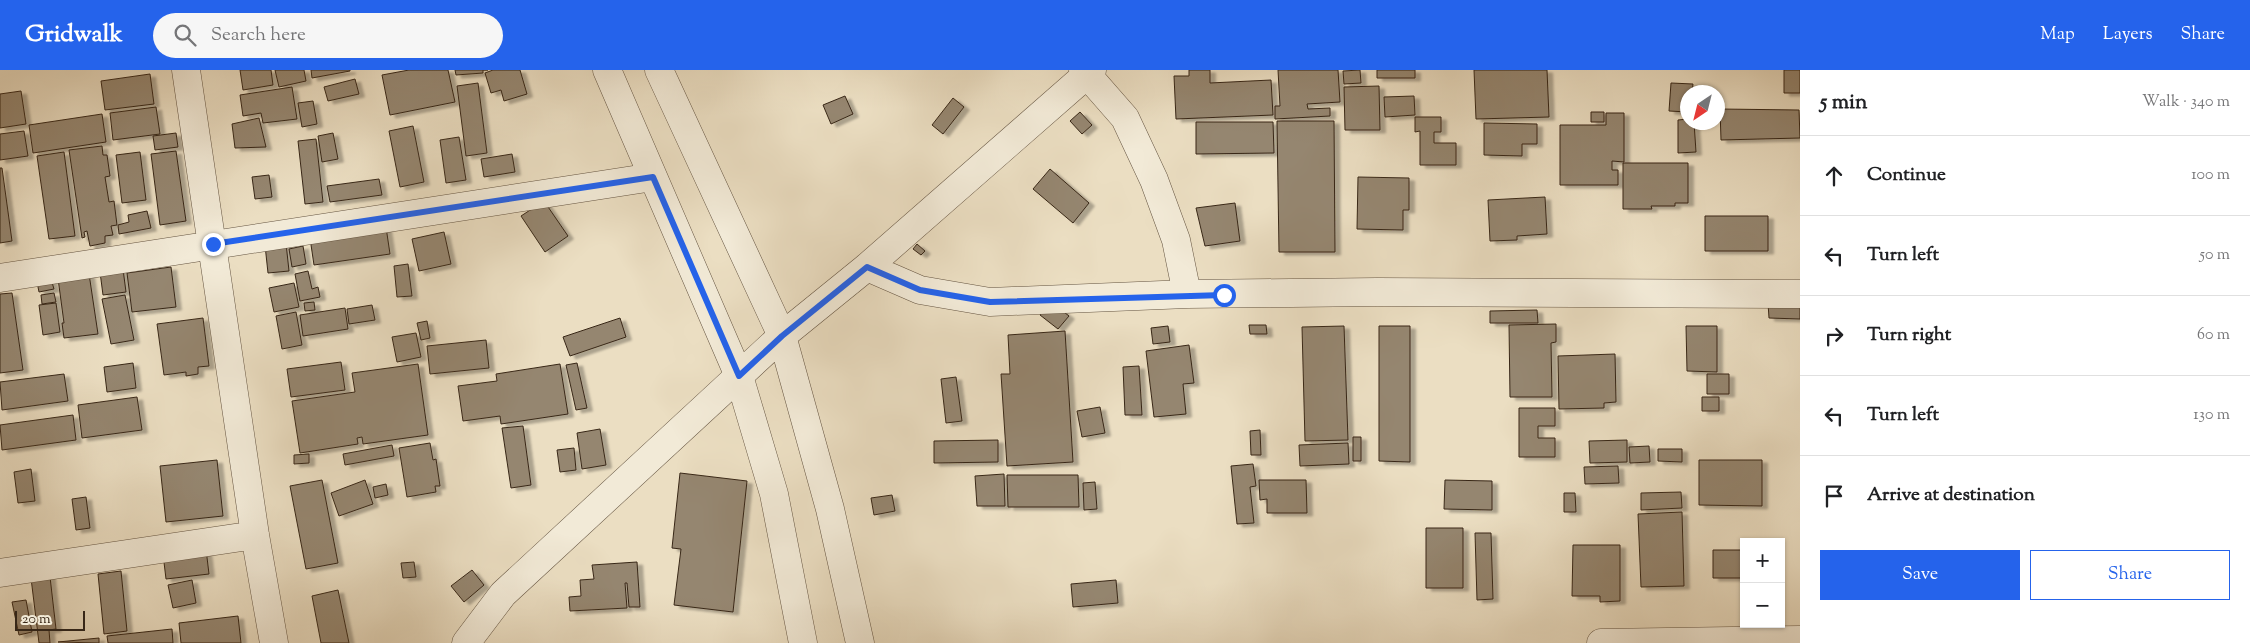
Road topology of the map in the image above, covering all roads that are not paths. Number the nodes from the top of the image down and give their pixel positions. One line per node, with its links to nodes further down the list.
1 (186, 70): 6 (street)
2 (607, 70): 5 (street)
3 (660, 70): 11 (street)
4 (1087, 71): 7 (street); 9 (street)
5 (653, 177): 6 (street); 12 (street)
6 (213, 244): 8 (street); 13 (street)
7 (867, 267): 9 (street); 11 (street)
8 (0, 278)
9 (1187, 294): 10 (street)
10 (1800, 294)
11 (782, 336): 12 (street); 19 (street)
12 (739, 376): 17 (street); 18 (street)
13 (255, 535): 14 (street); 16 (street)
14 (0, 573)
15 (1800, 640): 20 (street)
16 (274, 643)
17 (466, 643)
18 (803, 643)
19 (860, 643)
20 (1601, 643)

